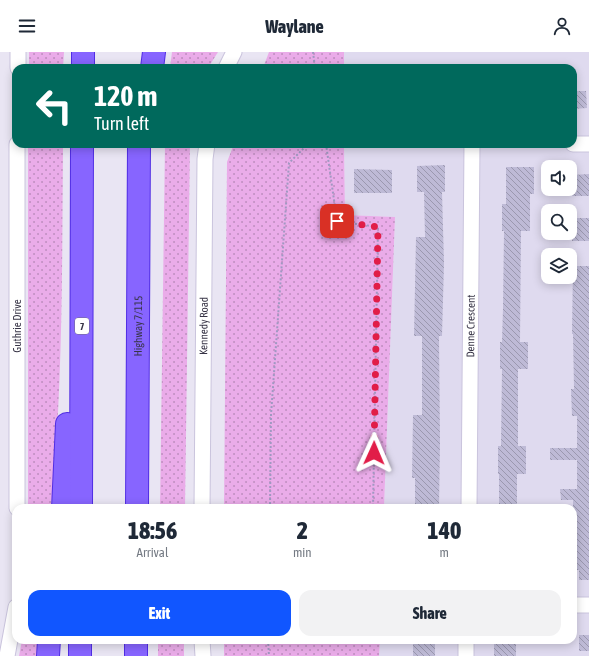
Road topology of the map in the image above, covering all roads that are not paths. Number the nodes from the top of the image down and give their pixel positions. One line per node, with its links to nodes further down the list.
1 (18, 52): 6 (street)
2 (83, 52): 7 (highway)
3 (140, 52): 8 (highway)
4 (154, 52): 9 (highway)
5 (234, 52): 10 (street)
6 (18, 64)
7 (83, 64)
8 (140, 64)
9 (152, 64)
10 (228, 64)
11 (577, 144): 12 (street)
12 (589, 144)
13 (17, 148): 21 (street, Guthrie Drive)
14 (82, 148): 20 (highway, 7)
15 (139, 148): 19 (highway, Highway 7/115)
16 (146, 148): 19 (highway)
17 (206, 148): 25 (street, Kennedy Road)
18 (472, 148): 26 (street, Denne Crescent)
19 (139, 282): 24 (highway, Highway 7/115)
20 (82, 330): 22 (highway); 23 (highway, 7)
21 (17, 504)
22 (63, 504)
23 (81, 504)
24 (137, 504)
25 (202, 504)
26 (469, 504)
27 (577, 605): 28 (street)
28 (589, 605)
29 (12, 631): 35 (street)
30 (49, 644): 36 (highway)
31 (80, 644): 37 (highway)
32 (136, 644): 38 (highway)
33 (202, 644): 39 (street)
34 (466, 644): 40 (street)
35 (8, 656)
36 (48, 656)
37 (80, 656)
38 (136, 656)
39 (203, 656)
40 (466, 656)

